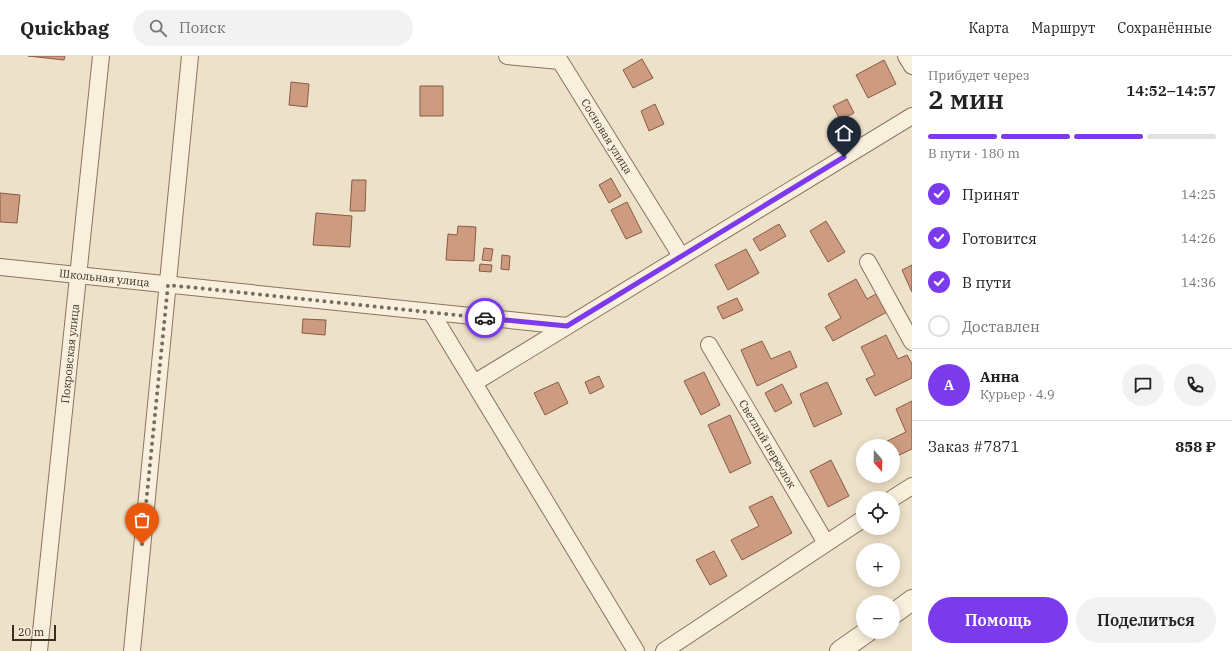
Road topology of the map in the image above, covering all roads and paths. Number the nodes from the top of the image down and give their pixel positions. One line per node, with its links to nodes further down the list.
1 (101, 56): 10 (street, Покровская улица)
2 (190, 56): 11 (street)
3 (507, 56): 7 (street, Сосновая улица)
4 (906, 56): 5 (street)
5 (912, 66)
6 (912, 116): 7 (street)
7 (681, 256): 13 (street)
8 (868, 262): 14 (street)
9 (0, 267): 10 (street, Школьная улица)
10 (78, 275): 11 (street, Школьная улица); 24 (street, Покровская улица)
11 (168, 285): 12 (street, Школьная улица); 25 (street)
12 (431, 312): 13 (street, Школьная улица); 16 (street)
13 (567, 326): 16 (street)
14 (912, 342)
15 (709, 345): 20 (street, Светлый переулок)
16 (474, 383): 26 (street)
17 (912, 486): 18 (street)
18 (900, 494)
19 (856, 524): 20 (street)
20 (826, 543): 27 (street)
21 (912, 600): 22 (street)
22 (900, 609)
23 (857, 639): 28 (street)
24 (39, 651)
25 (132, 651)
26 (636, 651)
27 (664, 651)
28 (840, 651)

